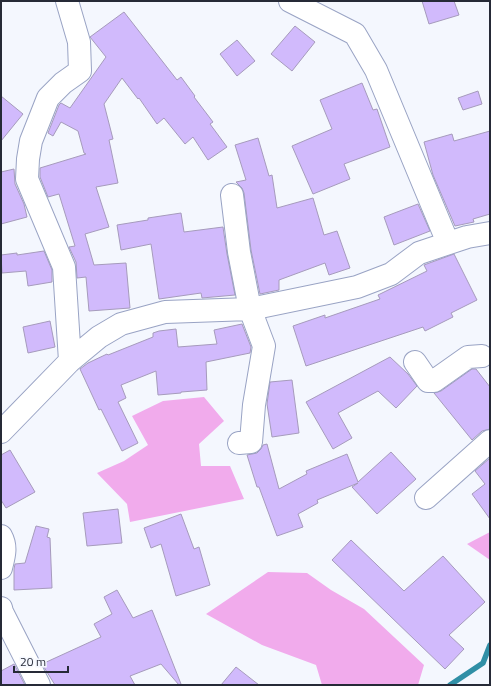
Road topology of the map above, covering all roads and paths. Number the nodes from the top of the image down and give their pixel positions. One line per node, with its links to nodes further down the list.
1 (67, 1): 8 (street)
2 (290, 1): 5 (street)
3 (232, 195): 6 (street)
4 (490, 233): 5 (street)
5 (448, 243): 6 (street)
6 (250, 309): 8 (street); 12 (street)
7 (487, 355): 9 (street)
8 (70, 361): 10 (street)
9 (415, 362)
10 (1, 432)
11 (490, 441): 13 (street)
12 (239, 443)
13 (426, 498)
14 (1, 536): 15 (street)
15 (1, 568)
16 (1, 608): 17 (street)
17 (39, 685)

